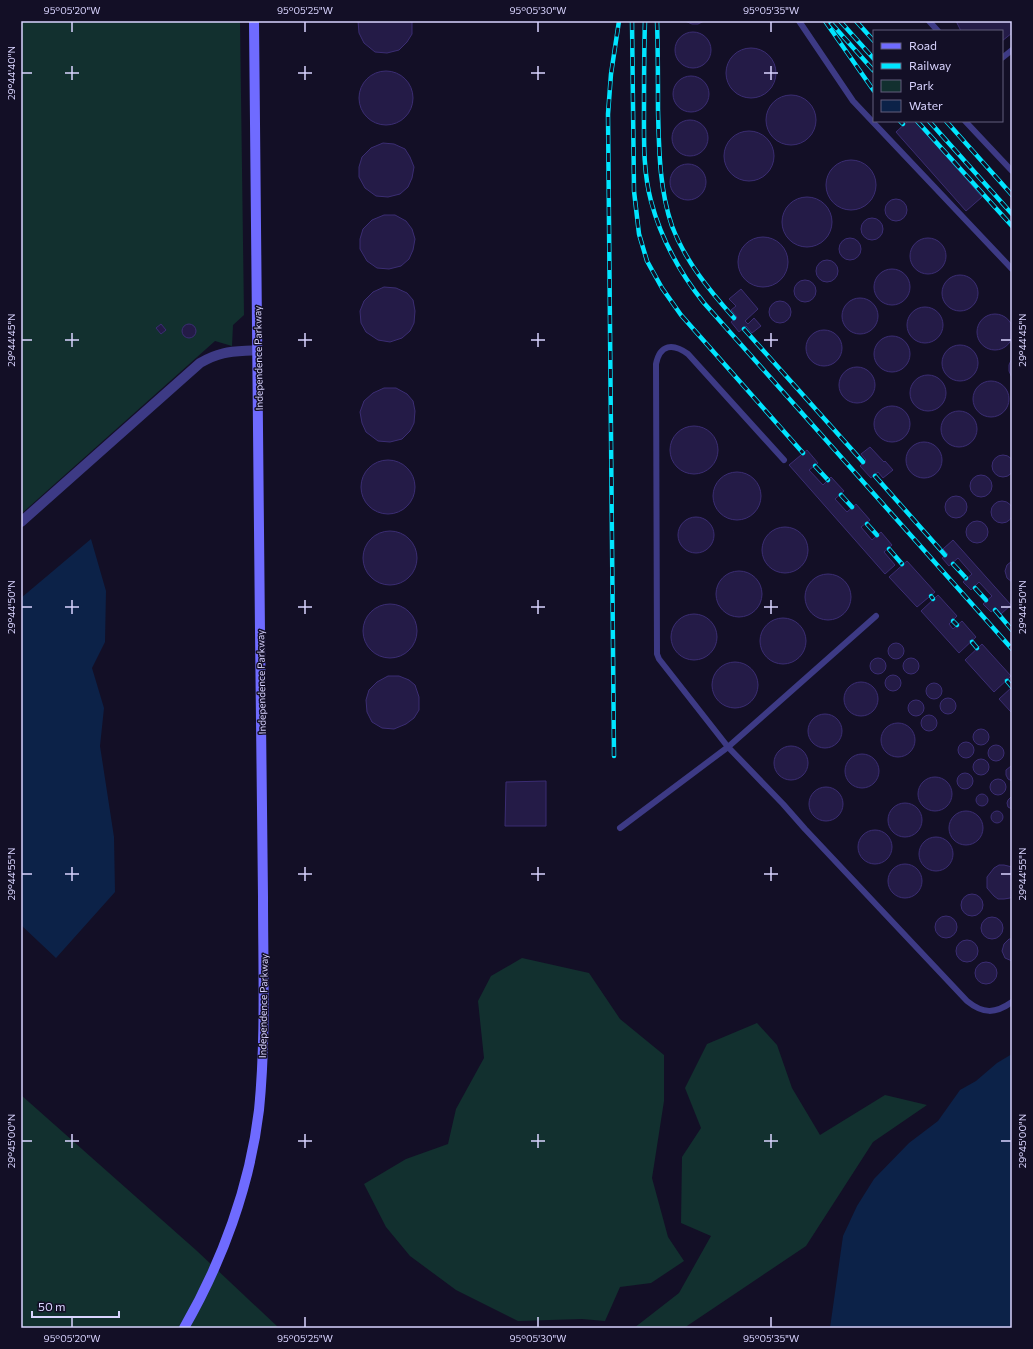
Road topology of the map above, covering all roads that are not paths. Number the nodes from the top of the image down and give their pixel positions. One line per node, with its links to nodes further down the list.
1 (254, 21): 12 (main road, Independence Parkway)
2 (799, 21): 7 (lane)
3 (929, 21): 4 (lane)
4 (937, 30)
5 (1012, 50): 6 (lane)
6 (1003, 57)
7 (873, 121)
8 (874, 122): 11 (lane)
9 (966, 122): 10 (lane)
10 (1012, 171)
11 (1012, 269)
12 (258, 350): 14 (street); 19 (main road, Independence Parkway)
13 (784, 460): 16 (lane)
14 (21, 522)
15 (876, 616): 16 (lane)
16 (728, 747): 17 (lane); 18 (lane)
17 (620, 828)
18 (1012, 1002)
19 (184, 1328)

